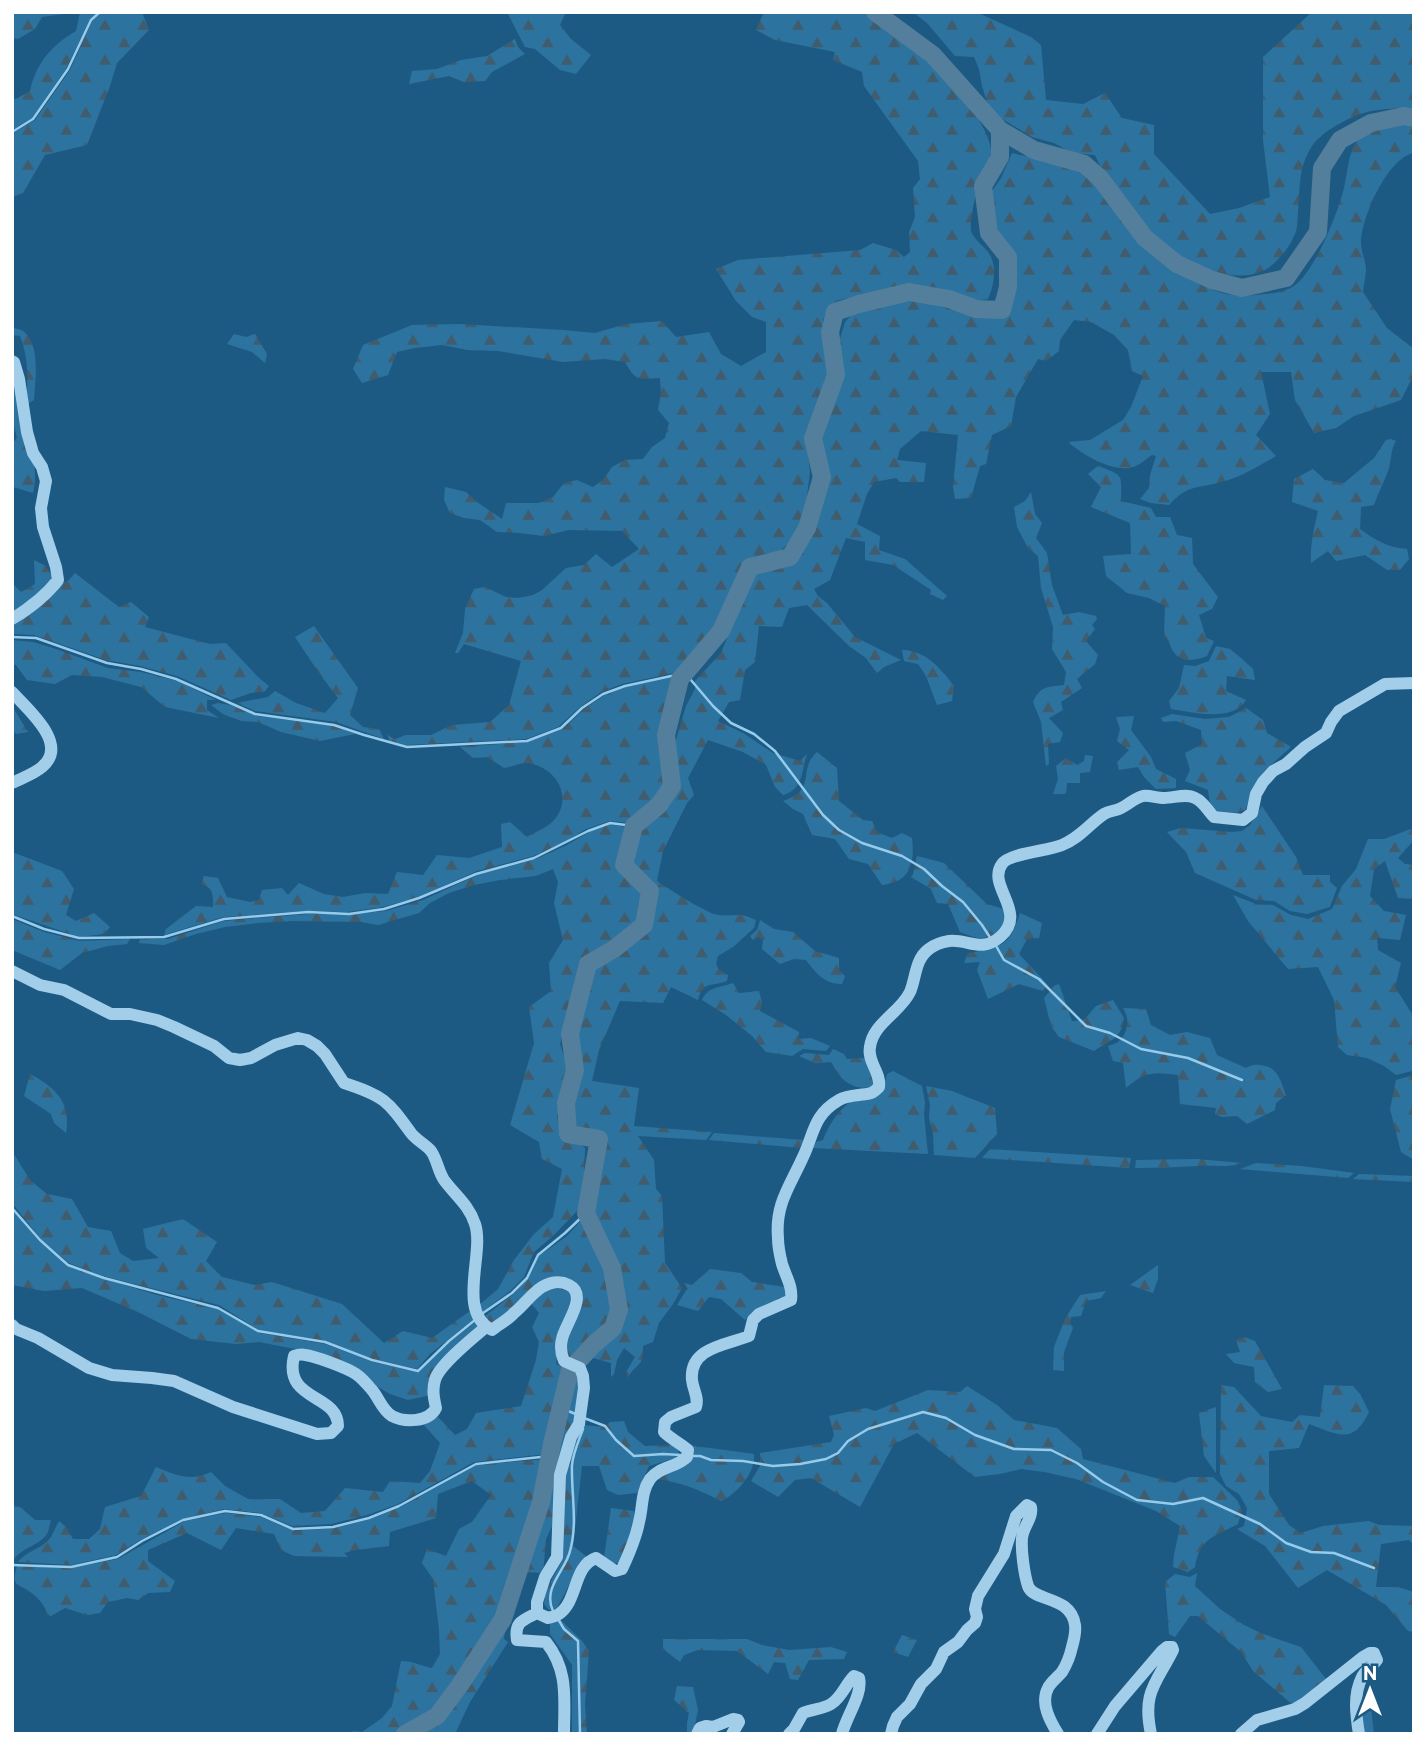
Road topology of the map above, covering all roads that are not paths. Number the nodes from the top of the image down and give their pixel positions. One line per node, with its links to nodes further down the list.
1 (12, 361): 2 (street)
2 (12, 619)
3 (1414, 683): 9 (street)
4 (12, 692): 5 (street)
5 (12, 783)
6 (12, 971): 7 (street)
7 (481, 1320): 8 (street); 9 (street)
8 (12, 1325)
9 (537, 1613): 10 (street)
10 (564, 1734)
11 (697, 1734): 12 (street)
12 (732, 1734)
13 (789, 1734): 14 (street)
14 (842, 1734)
15 (891, 1734): 16 (street)
16 (1058, 1734)
17 (1097, 1734): 18 (street)
18 (1151, 1734)
19 (1241, 1734): 20 (street)
20 (1359, 1734)

